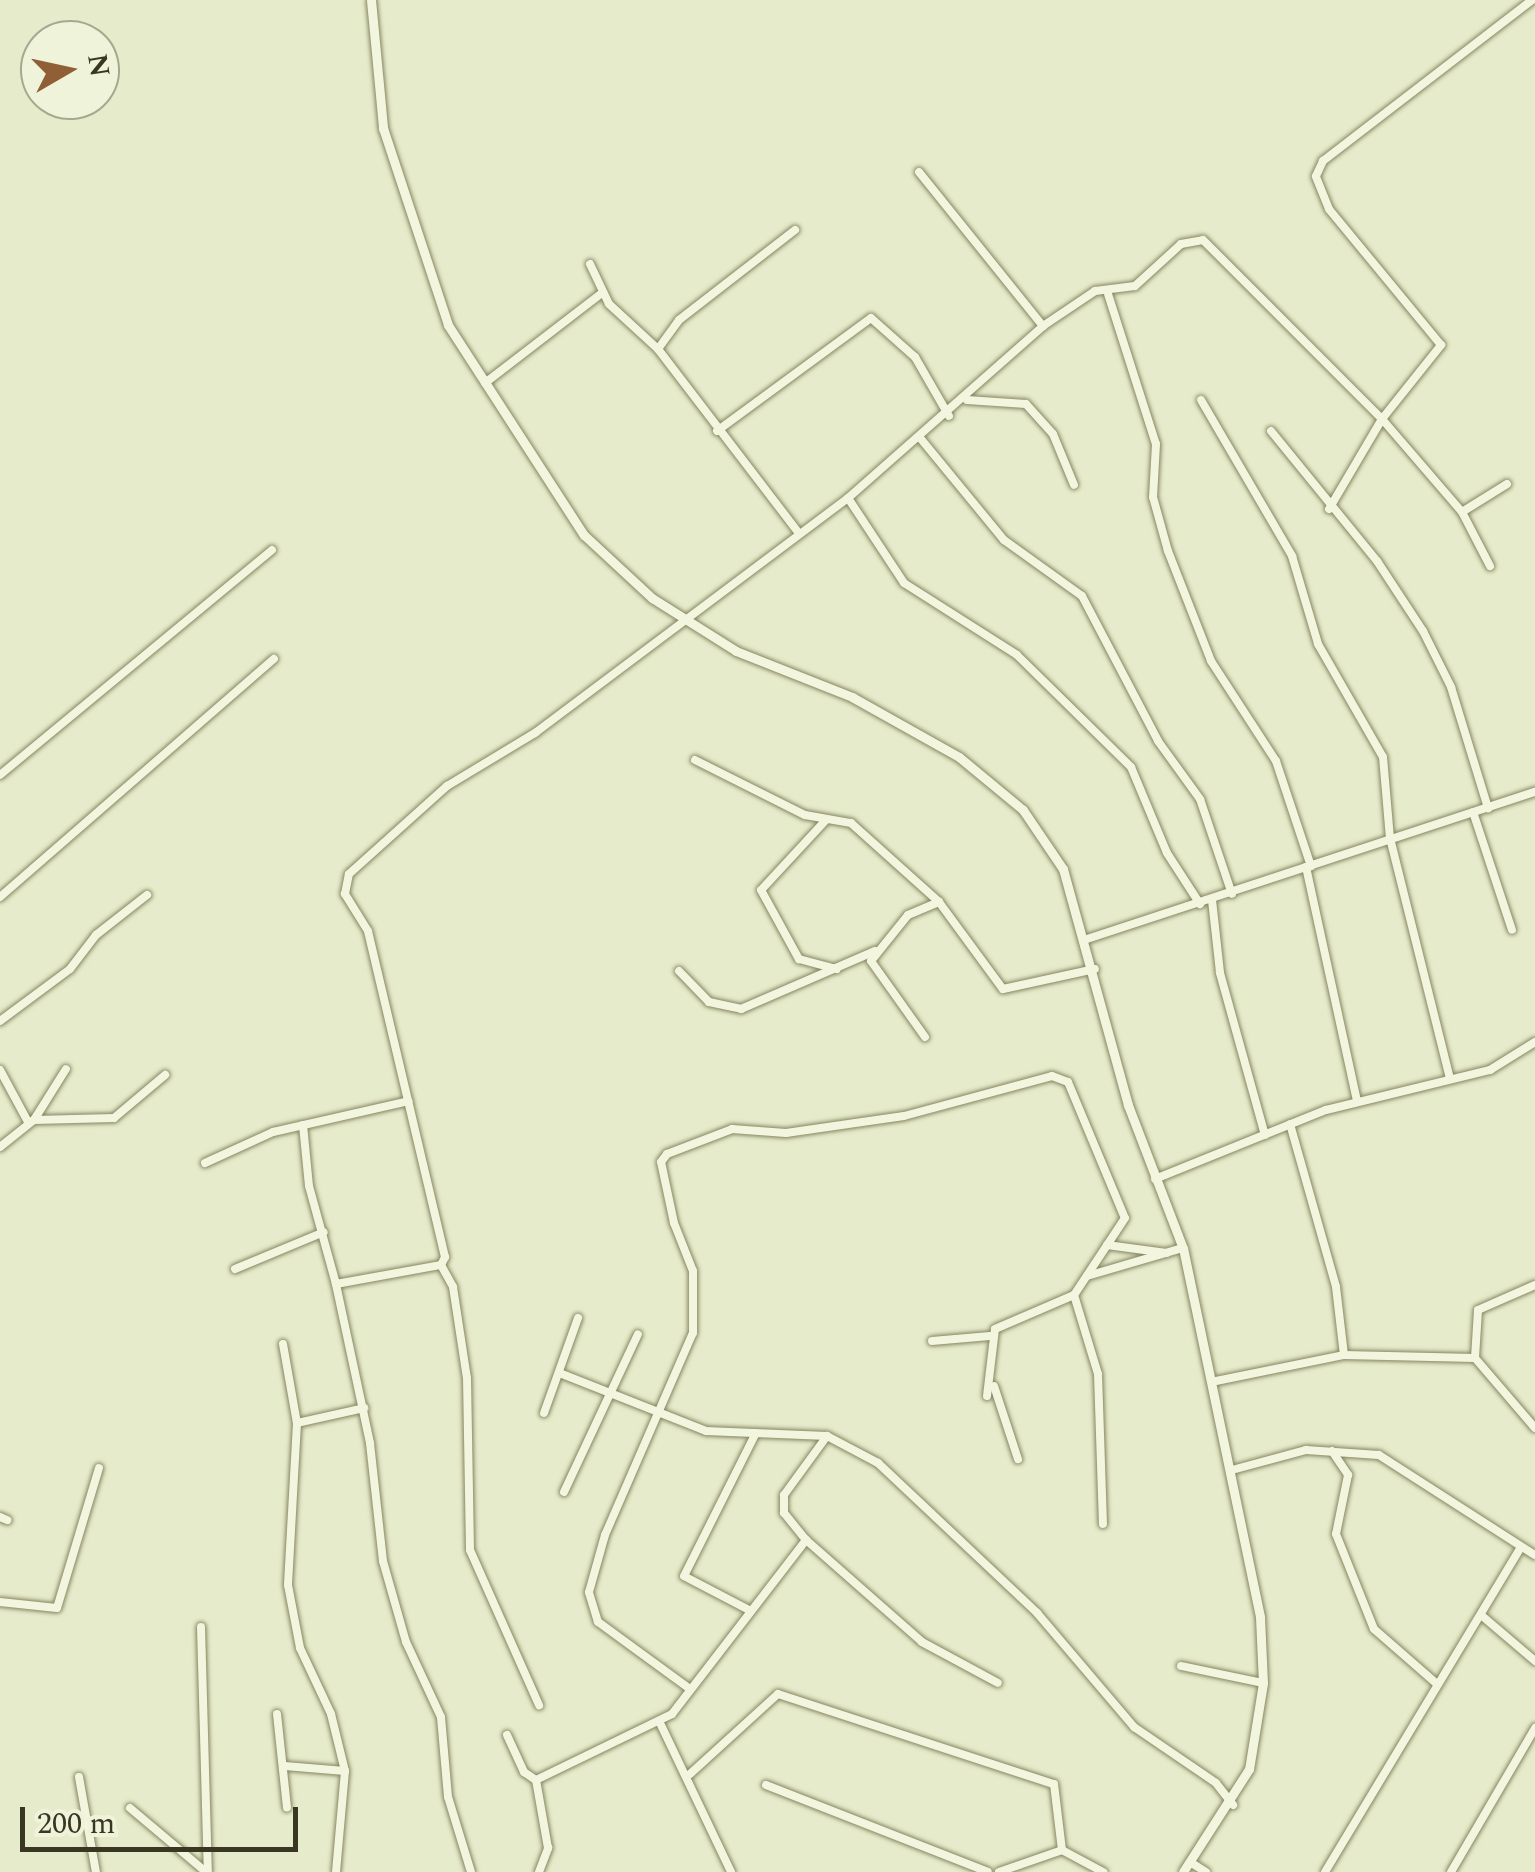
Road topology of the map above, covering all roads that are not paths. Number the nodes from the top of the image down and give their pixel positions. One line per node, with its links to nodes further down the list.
1 (371, 0): 10 (street)
2 (1532, 0): 14 (street)
3 (919, 172): 8 (street)
4 (795, 230): 9 (street)
5 (590, 264): 6 (street)
6 (603, 292): 9 (street); 10 (street)
7 (1108, 294): 8 (street); 14 (street); 35 (street)
8 (1043, 326): 11 (street)
9 (658, 349): 15 (street)
10 (486, 384): 26 (street)
11 (967, 400): 13 (street); 19 (street)
12 (1201, 400): 34 (street)
13 (949, 416): 15 (street); 17 (street)
14 (1382, 420): 21 (street); 22 (street)
15 (717, 431): 23 (street)
16 (1271, 431): 21 (street)
17 (920, 439): 20 (street); 36 (street)
18 (1507, 484): 22 (street)
19 (1074, 485)
20 (848, 498): 23 (street); 41 (street)
21 (1329, 509): 31 (street)
22 (1462, 512): 25 (street)
23 (797, 532): 26 (street)
24 (272, 550): 29 (street)
25 (1490, 566)
26 (686, 620): 43 (street); 56 (street)
27 (274, 659): 38 (street)
28 (695, 760): 33 (street)
29 (0, 775)
30 (1535, 792): 31 (street)
31 (1488, 808): 32 (street)
32 (1473, 812): 34 (street); 42 (street)
33 (826, 820): 40 (street); 46 (street)
34 (1390, 838): 35 (street); 54 (street)
35 (1308, 866): 36 (street); 55 (street)
36 (1232, 894): 39 (street)
37 (147, 895): 48 (street)
38 (0, 898)
39 (1212, 900): 41 (street); 60 (street)
40 (939, 902): 44 (street); 47 (street)
41 (1200, 904): 43 (street)
42 (1512, 930)
43 (1088, 939): 47 (street)
44 (875, 951): 46 (street); 49 (street)
45 (678, 970): 46 (street)
46 (838, 970)
47 (1095, 970): 63 (street)
48 (0, 1021)
49 (925, 1037)
50 (1535, 1042): 54 (street)
51 (66, 1069): 57 (street)
52 (0, 1070): 57 (street)
53 (165, 1076): 57 (street)
54 (1450, 1079): 55 (street)
55 (1357, 1100): 58 (street)
56 (409, 1101): 59 (street); 68 (street)
57 (31, 1121): 61 (street)
58 (1290, 1124): 60 (street); 79 (street)
59 (304, 1125): 62 (street); 64 (street)
60 (1265, 1135): 63 (street)
61 (0, 1146)
62 (205, 1163)
63 (1155, 1178): 66 (street)
64 (324, 1232): 69 (street); 71 (street)
65 (1108, 1245): 67 (street); 70 (street); 88 (street)
66 (1183, 1248): 67 (street); 82 (street)
67 (1166, 1254): 70 (street)
68 (441, 1265): 71 (street); 112 (street)
69 (235, 1269)
70 (1088, 1276): 73 (street)
71 (336, 1284): 86 (street)
72 (1535, 1285): 80 (street)
73 (1074, 1295): 76 (street); 98 (street)
74 (578, 1318): 81 (street)
75 (638, 1334): 84 (street)
76 (990, 1336): 77 (street); 83 (street)
77 (932, 1340)
78 (283, 1344): 89 (street)
79 (1344, 1355): 80 (street); 82 (street)
80 (1475, 1358): 90 (street)
81 (562, 1374): 84 (street); 87 (street)
82 (1216, 1381): 96 (street)
83 (993, 1382): 85 (street); 94 (street)
84 (611, 1395): 88 (street); 97 (street)
85 (987, 1396)
86 (364, 1408): 89 (street); 132 (street)
87 (544, 1413)
88 (656, 1417): 91 (street); 111 (street)
89 (297, 1424): 118 (street)
90 (1535, 1428)
91 (756, 1434): 92 (street); 103 (street)
92 (828, 1436): 99 (street); 123 (street)
93 (1328, 1449): 96 (street); 100 (street); 110 (street)
94 (1018, 1459)
95 (99, 1468): 102 (street)
96 (1232, 1470): 109 (street)
97 (564, 1492)
98 (1103, 1524)
99 (806, 1540): 103 (street); 108 (street)
100 (1520, 1549): 101 (street); 104 (street)
101 (1535, 1555)
102 (0, 1602)
103 (748, 1610): 111 (street)
104 (1481, 1615): 106 (street); 110 (street)
105 (200, 1626): 130 (street)
106 (1535, 1661)
107 (1181, 1666): 109 (street)
108 (998, 1683)
109 (1263, 1683): 123 (street)
110 (1437, 1684): 140 (street)
111 (690, 1689): 114 (street)
112 (539, 1704)
113 (277, 1714): 117 (street)
114 (661, 1725): 119 (street); 121 (street)
115 (1535, 1728): 141 (street)
116 (506, 1735): 121 (street)
117 (285, 1766): 118 (street); 124 (street)
118 (344, 1772): 131 (street)
119 (690, 1774): 126 (street); 134 (street)
120 (79, 1777): 129 (street)
121 (536, 1780): 133 (street)
122 (766, 1785): 128 (street)
123 (1233, 1805): 127 (street)
124 (286, 1807)
125 (130, 1808): 130 (street)
126 (1062, 1850): 136 (street); 137 (street)
127 (1190, 1862): 138 (street); 139 (street)
128 (970, 1867): 135 (street)
129 (96, 1872)
130 (207, 1872)
131 (336, 1872)
132 (471, 1872)
133 (539, 1872)
134 (730, 1872)
135 (988, 1872)
136 (999, 1872)
137 (1102, 1872)
138 (1183, 1872)
139 (1206, 1872)
140 (1325, 1872)
141 (1451, 1872)

